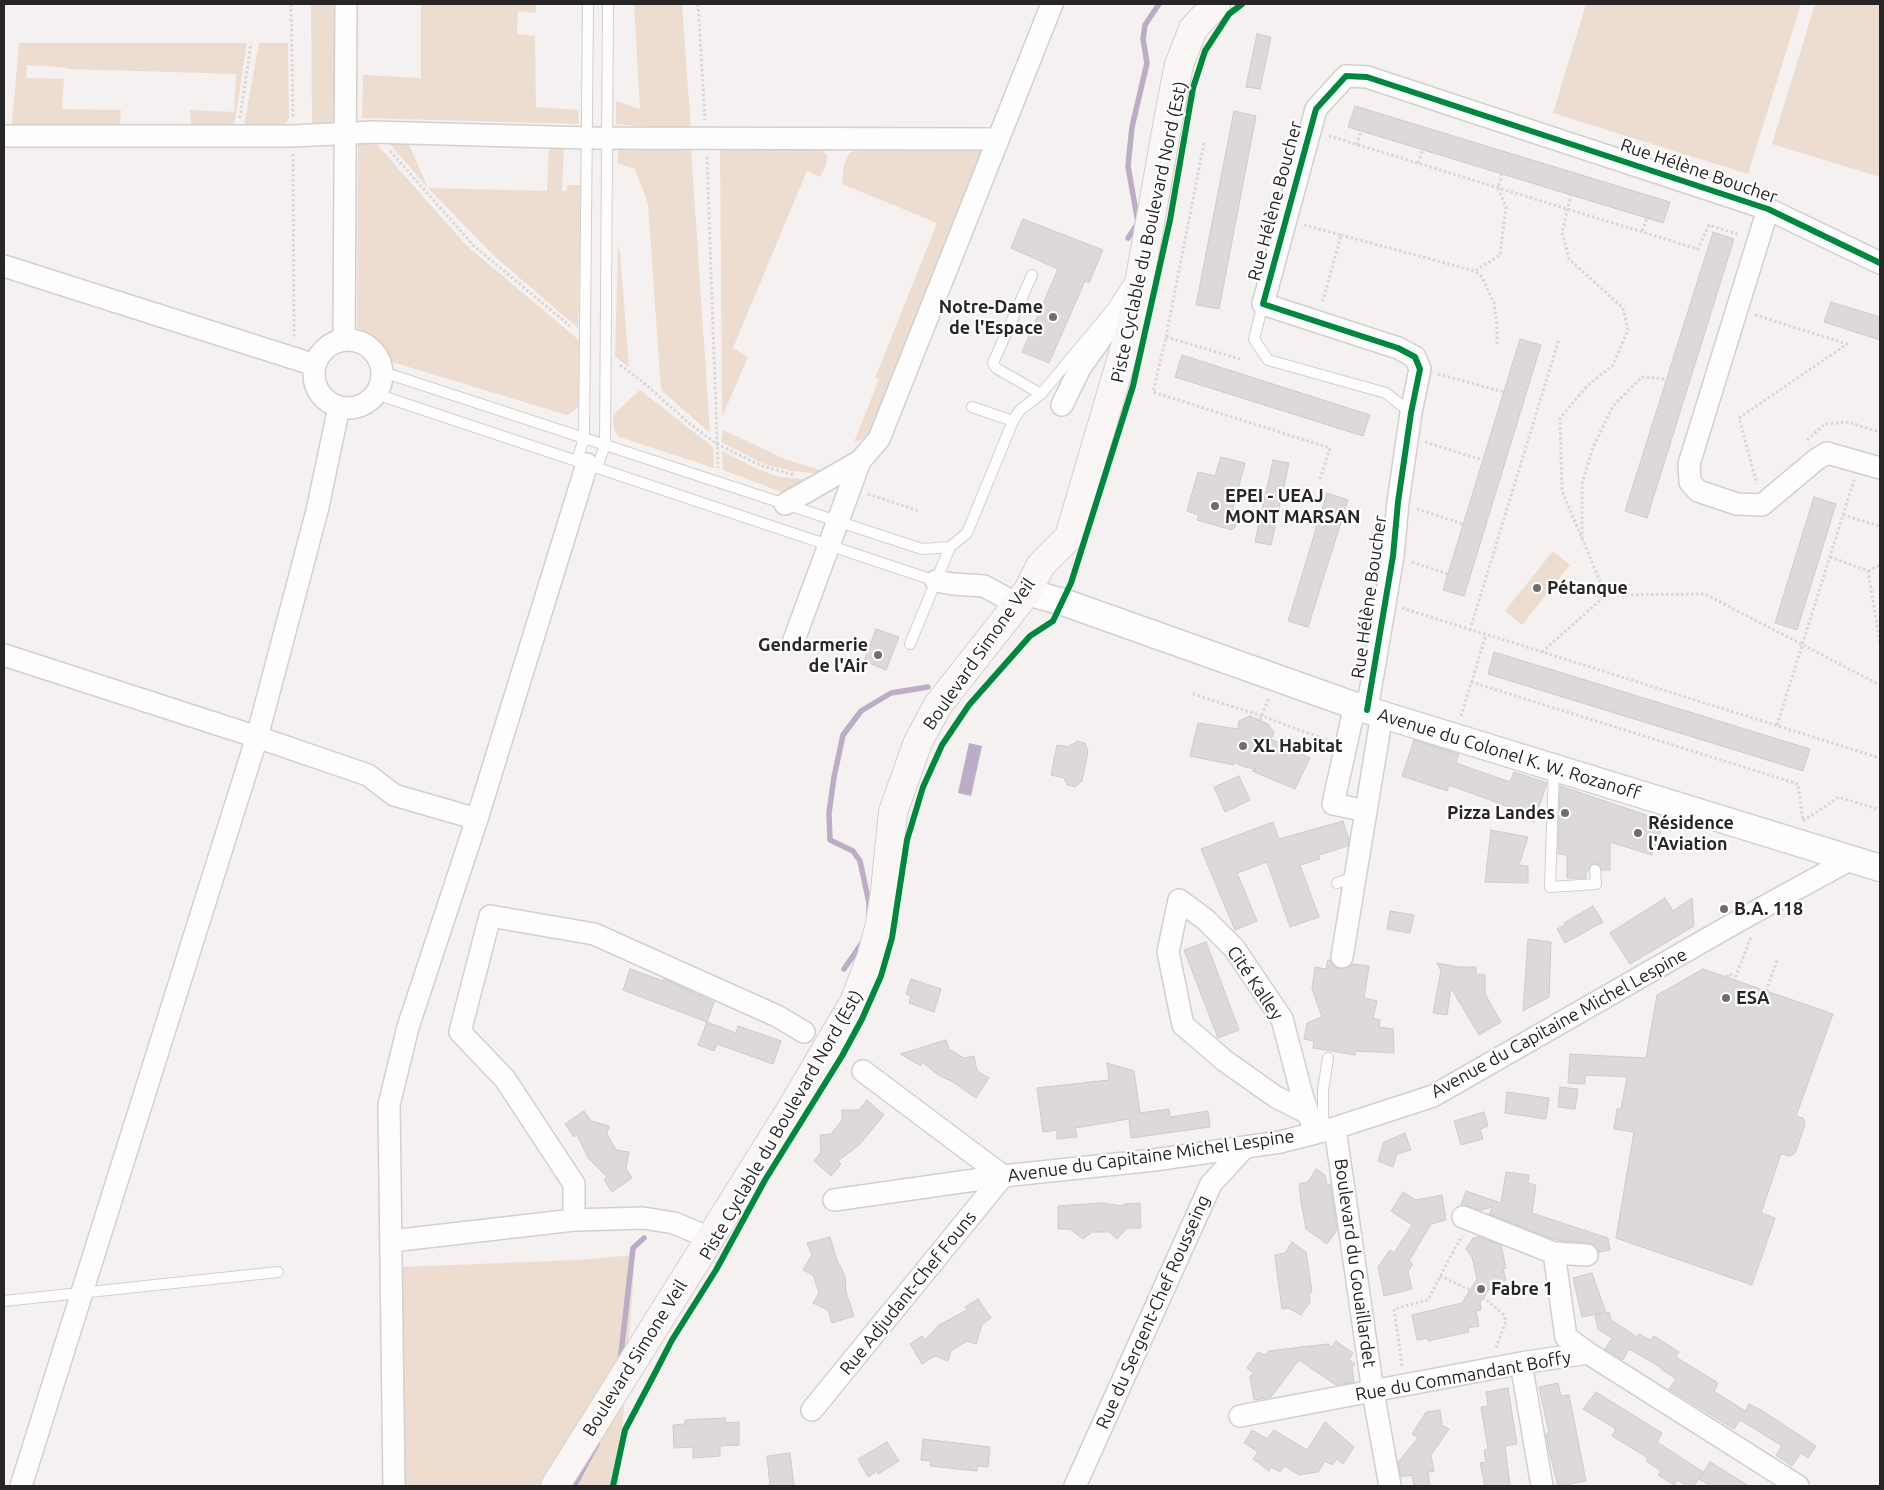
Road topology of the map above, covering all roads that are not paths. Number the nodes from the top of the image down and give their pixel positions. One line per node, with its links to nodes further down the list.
1 (346, 4): 6 (street)
2 (588, 4): 8 (lane)
3 (608, 4): 8 (lane)
4 (1052, 4): 9 (street)
5 (1216, 4): 12 (main road, Boulevard Simone Veil)
6 (346, 132): 7 (street); 8 (street); 17 (street)
7 (4, 136)
8 (597, 138): 9 (street); 27 (lane); 28 (lane)
9 (998, 139): 29 (street)
10 (1768, 209): 11 (street, Rue Hélène Boucher); 16 (street, Rue Hélène Boucher); 31 (street)
11 (1880, 263)
12 (1142, 264): 15 (main road, Boulevard Simone Veil); 21 (lane)
13 (4, 266): 18 (street)
14 (1032, 275): 21 (lane)
15 (1137, 300): 22 (street); 37 (main road, Boulevard Simone Veil)
16 (1263, 304): 25 (lane); 25 (street, Rue Hélène Boucher)
17 (344, 339): 18 (street); 19 (street)
18 (315, 364): 23 (street)
19 (383, 372): 20 (street); 27 (lane)
20 (376, 394): 23 (street); 30 (lane)
21 (1041, 394): 26 (lane)
22 (1062, 404)
23 (339, 407): 42 (street)
24 (972, 407): 26 (lane)
25 (1411, 413): 41 (street, Rue Hélène Boucher)
26 (1013, 421): 35 (lane)
27 (584, 438): 28 (lane); 30 (lane)
28 (605, 445): 30 (lane); 32 (lane)
29 (860, 461): 32 (street); 33 (street)
30 (587, 464): 34 (lane); 45 (street)
31 (1880, 468)
32 (785, 504): 33 (lane)
33 (839, 522): 34 (street); 35 (lane)
34 (830, 545): 36 (lane); 38 (street)
35 (950, 547): 36 (lane)
36 (936, 580): 37 (street, Avenue du Colonel K. W. Rozanoff); 39 (lane)
37 (1022, 598): 41 (street, Avenue du Colonel K. W. Rozanoff); 59 (main road, Boulevard Simone Veil)
38 (794, 640)
39 (910, 644)
40 (4, 655): 42 (street)
41 (1368, 710): 43 (street, Avenue du Colonel K. W. Rozanoff); 44 (street); 44 (street)
42 (256, 737): 45 (street); 64 (street)
43 (1554, 768): 46 (street, Avenue du Colonel K. W. Rozanoff); 48 (lane)
44 (1366, 811): 49 (street)
45 (477, 819): 72 (street)
46 (1851, 859): 47 (street, Avenue du Colonel K. W. Rozanoff); 53 (street, Avenue du Capitaine Michel Lespine)
47 (1880, 868)
48 (1595, 870)
49 (1342, 958)
50 (804, 1032): 57 (street)
51 (1328, 1058): 53 (lane)
52 (863, 1071): 55 (street)
53 (1321, 1126): 53 (street, Cité Kalley); 54 (street, Avenue du Capitaine Michel Lespine); 68 (street, Boulevard du Gouaillardet)
54 (1245, 1147): 55 (street, Avenue du Capitaine Michel Lespine); 74 (street, Rue du Sergent-Chef Rousseing)
55 (1003, 1176): 56 (street, Avenue du Capitaine Michel Lespine); 69 (street, Rue Adjudant-Chef Founs)
56 (834, 1200)
57 (574, 1220): 59 (street); 60 (street)
58 (1469, 1220): 61 (street)
59 (710, 1238): 73 (main road, Boulevard Simone Veil)
60 (400, 1240)
61 (1554, 1253): 62 (street); 66 (street)
62 (1587, 1255)
63 (278, 1272): 64 (lane)
64 (82, 1292): 65 (lane); 71 (street)
65 (4, 1301)
66 (1588, 1353): 67 (street, Rue du Commandant Boffy); 77 (street, Rue du Commandant Boffy)
67 (1521, 1363): 68 (street, Rue du Commandant Boffy); 76 (street)
68 (1373, 1392): 70 (street, Rue du Commandant Boffy); 75 (street, Boulevard du Gouaillardet)
69 (812, 1410)
70 (1240, 1416)
71 (21, 1486)
72 (394, 1486)
73 (556, 1486)
74 (1075, 1486)
75 (1390, 1486)
76 (1542, 1486)
77 (1798, 1486)

